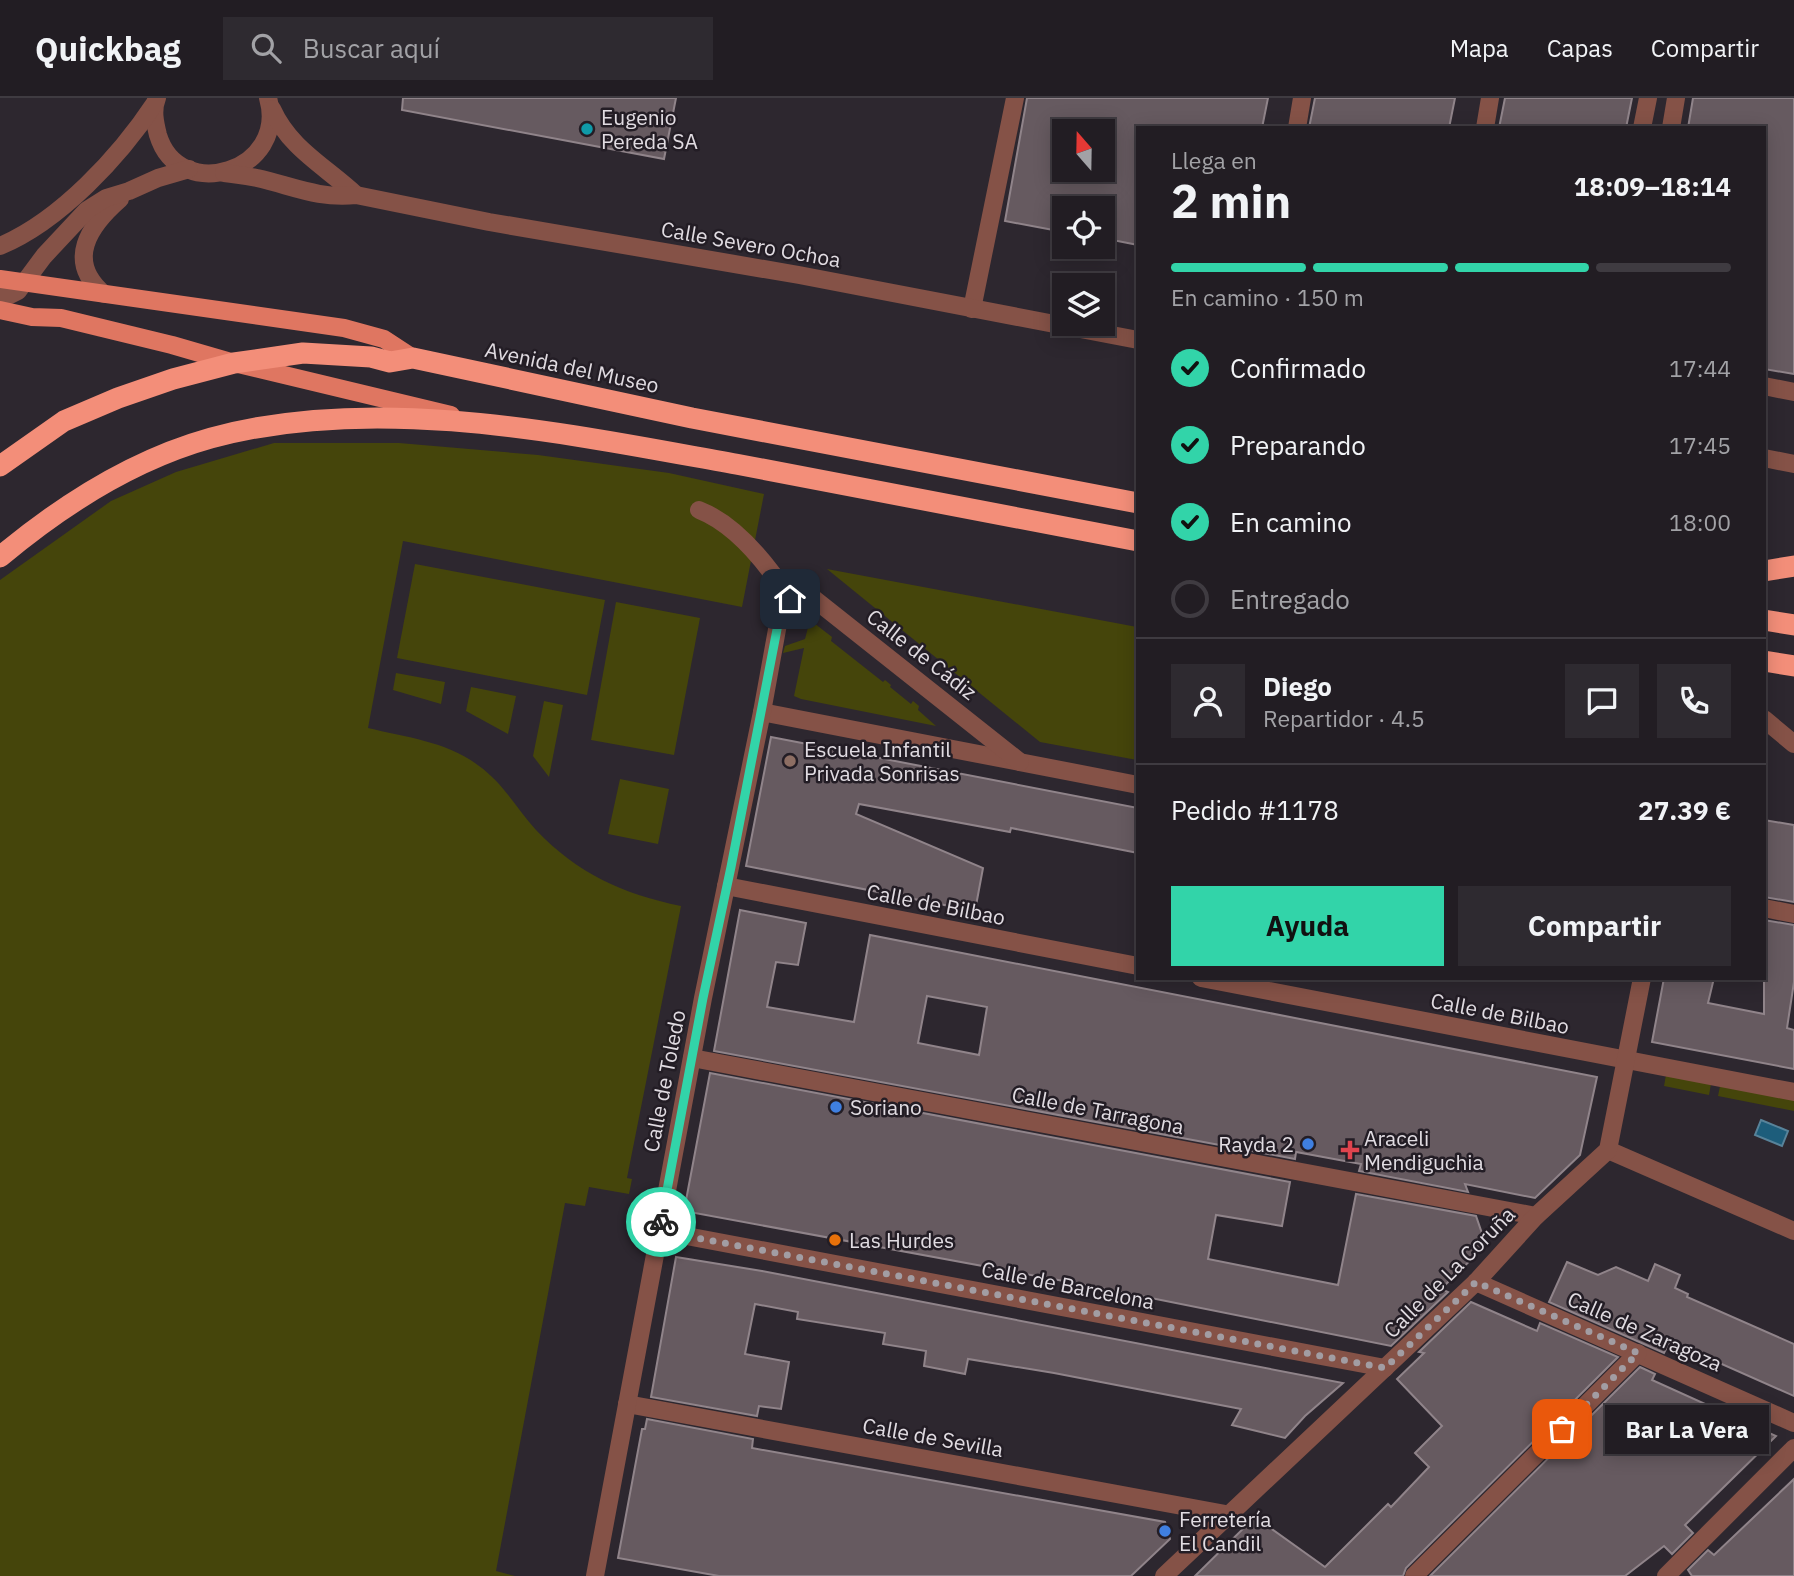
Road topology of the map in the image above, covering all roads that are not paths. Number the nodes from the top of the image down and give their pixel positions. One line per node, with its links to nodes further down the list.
1 (1016, 98): 21 (street)
2 (1301, 98): 8 (street)
3 (1490, 98): 9 (street)
4 (1648, 98): 10 (street)
5 (1676, 98): 11 (street)
6 (156, 101): 12 (street); 16 (street)
7 (269, 101): 13 (street); 15 (street, Calle Severo Ochoa)
8 (1297, 126)
9 (1485, 126)
10 (1642, 126)
11 (1671, 126)
12 (189, 169): 13 (street, Calle Severo Ochoa); 14 (street)
13 (224, 173): 15 (street, Calle Severo Ochoa)
14 (129, 191): 18 (street); 19 (street)
15 (356, 195): 21 (street, Calle Severo Ochoa)
16 (0, 246)
17 (0, 279): 18 (main road, Avenida del Museo)
18 (25, 283): 19 (main road, Avenida del Museo); 20 (street)
19 (104, 294): 24 (main road, Avenida del Museo)
20 (0, 295)
21 (972, 309): 23 (street, Calle Severo Ochoa)
22 (0, 310): 25 (main road)
23 (1136, 340)
24 (413, 358): 25 (highway); 32 (highway, Avenida del Museo)
25 (234, 363): 28 (main road); 31 (highway)
26 (1766, 386): 27 (street)
27 (1794, 392)
28 (492, 424): 34 (highway); 35 (highway)
29 (1766, 458): 30 (street)
30 (1794, 464)
31 (0, 466)
32 (1136, 503)
33 (699, 510): 38 (street)
34 (1136, 541)
35 (0, 557)
36 (1794, 566): 37 (highway)
37 (1766, 571)
38 (790, 599): 43 (street, Calle de Toledo); 46 (street, Calle de Cádiz)
39 (1766, 620): 40 (highway)
40 (1794, 625)
41 (1766, 661): 42 (highway)
42 (1794, 666)
43 (762, 712): 46 (street, Calle de Cádiz); 48 (street, Calle de Toledo)
44 (1766, 721): 45 (street)
45 (1794, 744)
46 (1020, 762): 47 (street, Calle de Cádiz)
47 (1136, 785)
48 (726, 886): 51 (street, Calle de Bilbao); 54 (street, Calle de Toledo)
49 (1766, 908): 50 (street)
50 (1794, 914)
51 (1136, 966)
52 (1211, 980): 55 (street, Calle de Bilbao)
53 (1642, 980): 55 (street)
54 (692, 1058): 58 (street, Calle de Tarragona); 59 (street, Calle de Toledo)
55 (1626, 1060): 56 (street, Calle de Bilbao); 57 (street)
56 (1794, 1092)
57 (1608, 1150): 58 (street, Calle de La Coruña); 60 (street)
58 (1536, 1216): 61 (street, Calle de La Coruña)
59 (660, 1231): 63 (street, Calle de Barcelona); 64 (street, Calle de Toledo)
60 (1794, 1231)
61 (1476, 1282): 62 (street, Calle de Zaragoza); 63 (street, Calle de La Coruña)
62 (1638, 1353): 65 (street, Calle de Zaragoza); 70 (street)
63 (1385, 1368): 67 (street, Calle de La Coruña)
64 (627, 1404): 67 (street, Calle de Sevilla); 68 (street, Calle de Toledo)
65 (1794, 1423)
66 (1794, 1448): 71 (street)
67 (1231, 1515): 69 (street, Calle de La Coruña)
68 (596, 1576)
69 (1164, 1576)
70 (1414, 1576)
71 (1666, 1576)

